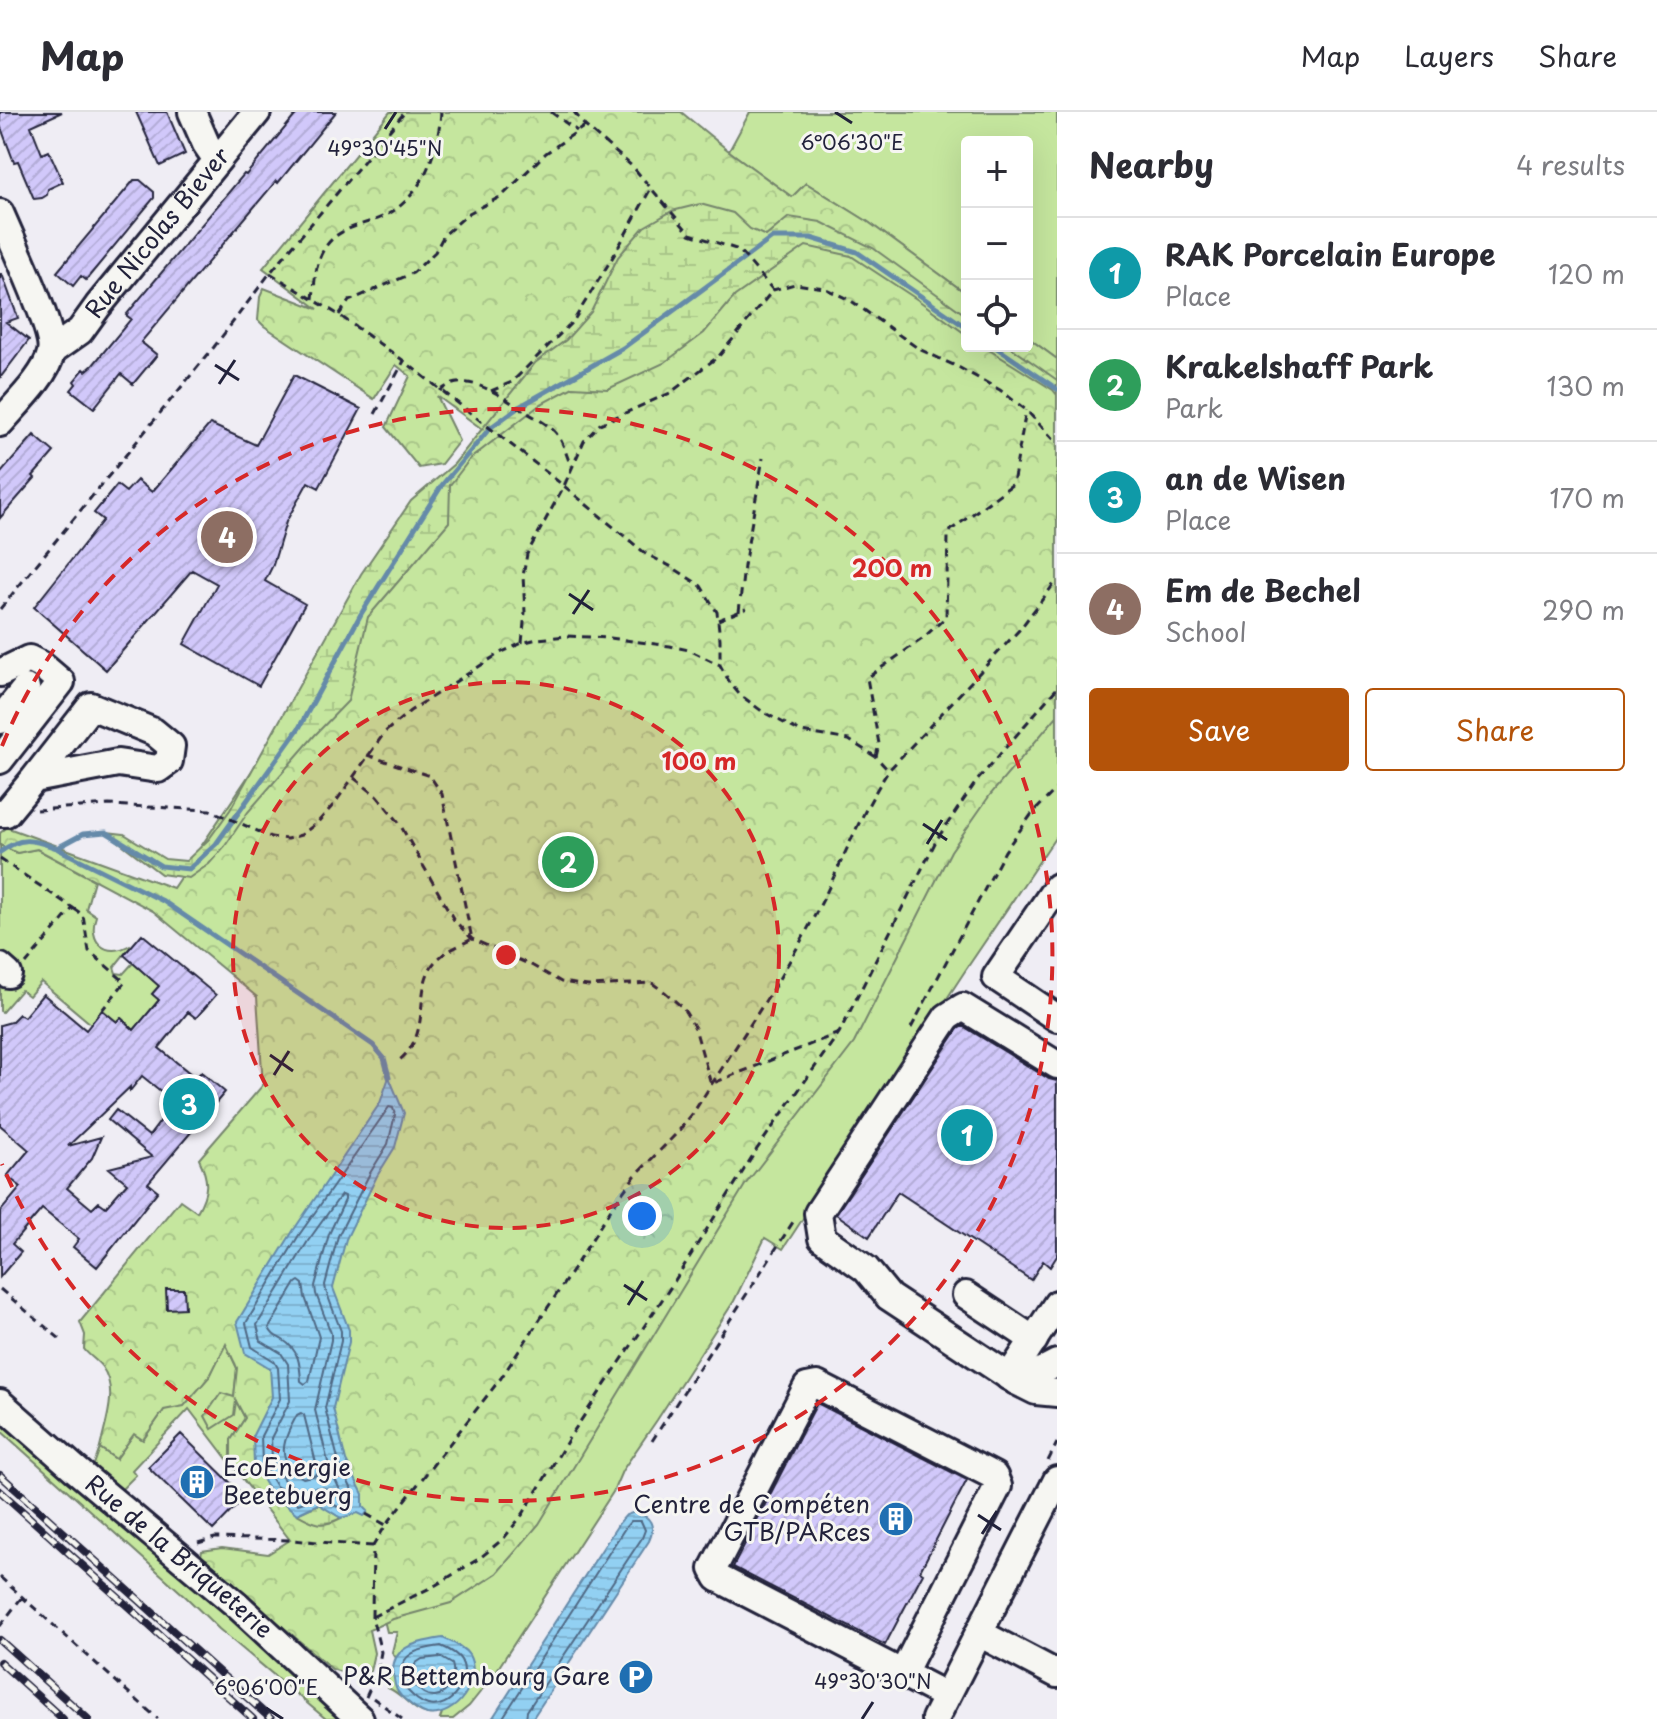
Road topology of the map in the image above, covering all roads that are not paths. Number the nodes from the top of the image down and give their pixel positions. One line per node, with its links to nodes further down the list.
1 (192, 112): 3 (street)
2 (257, 112): 3 (street, Rue Nicolas Biever)
3 (217, 160): 5 (street, Rue Nicolas Biever)
4 (0, 213): 5 (street)
5 (53, 350): 6 (street)
6 (0, 423)
7 (0, 673): 10 (street)
8 (26, 688): 9 (street)
9 (0, 720)
10 (0, 760)
11 (34, 779): 11 (street); 12 (street)
12 (0, 813)
13 (1057, 887): 14 (street)
14 (1057, 1018)
15 (1057, 1065): 20 (street)
16 (966, 1295): 18 (street)
17 (1057, 1304): 18 (street)
18 (1034, 1340): 20 (street)
19 (1057, 1363): 20 (street)
20 (1013, 1379): 21 (street)
21 (1057, 1393)
22 (0, 1403): 28 (street, Rue de la Briqueterie)
23 (1057, 1480): 24 (street)
24 (979, 1633): 26 (street); 27 (street)
25 (903, 1673): 25 (street); 27 (street)
26 (1057, 1674)
27 (940, 1708)
28 (357, 1716)

